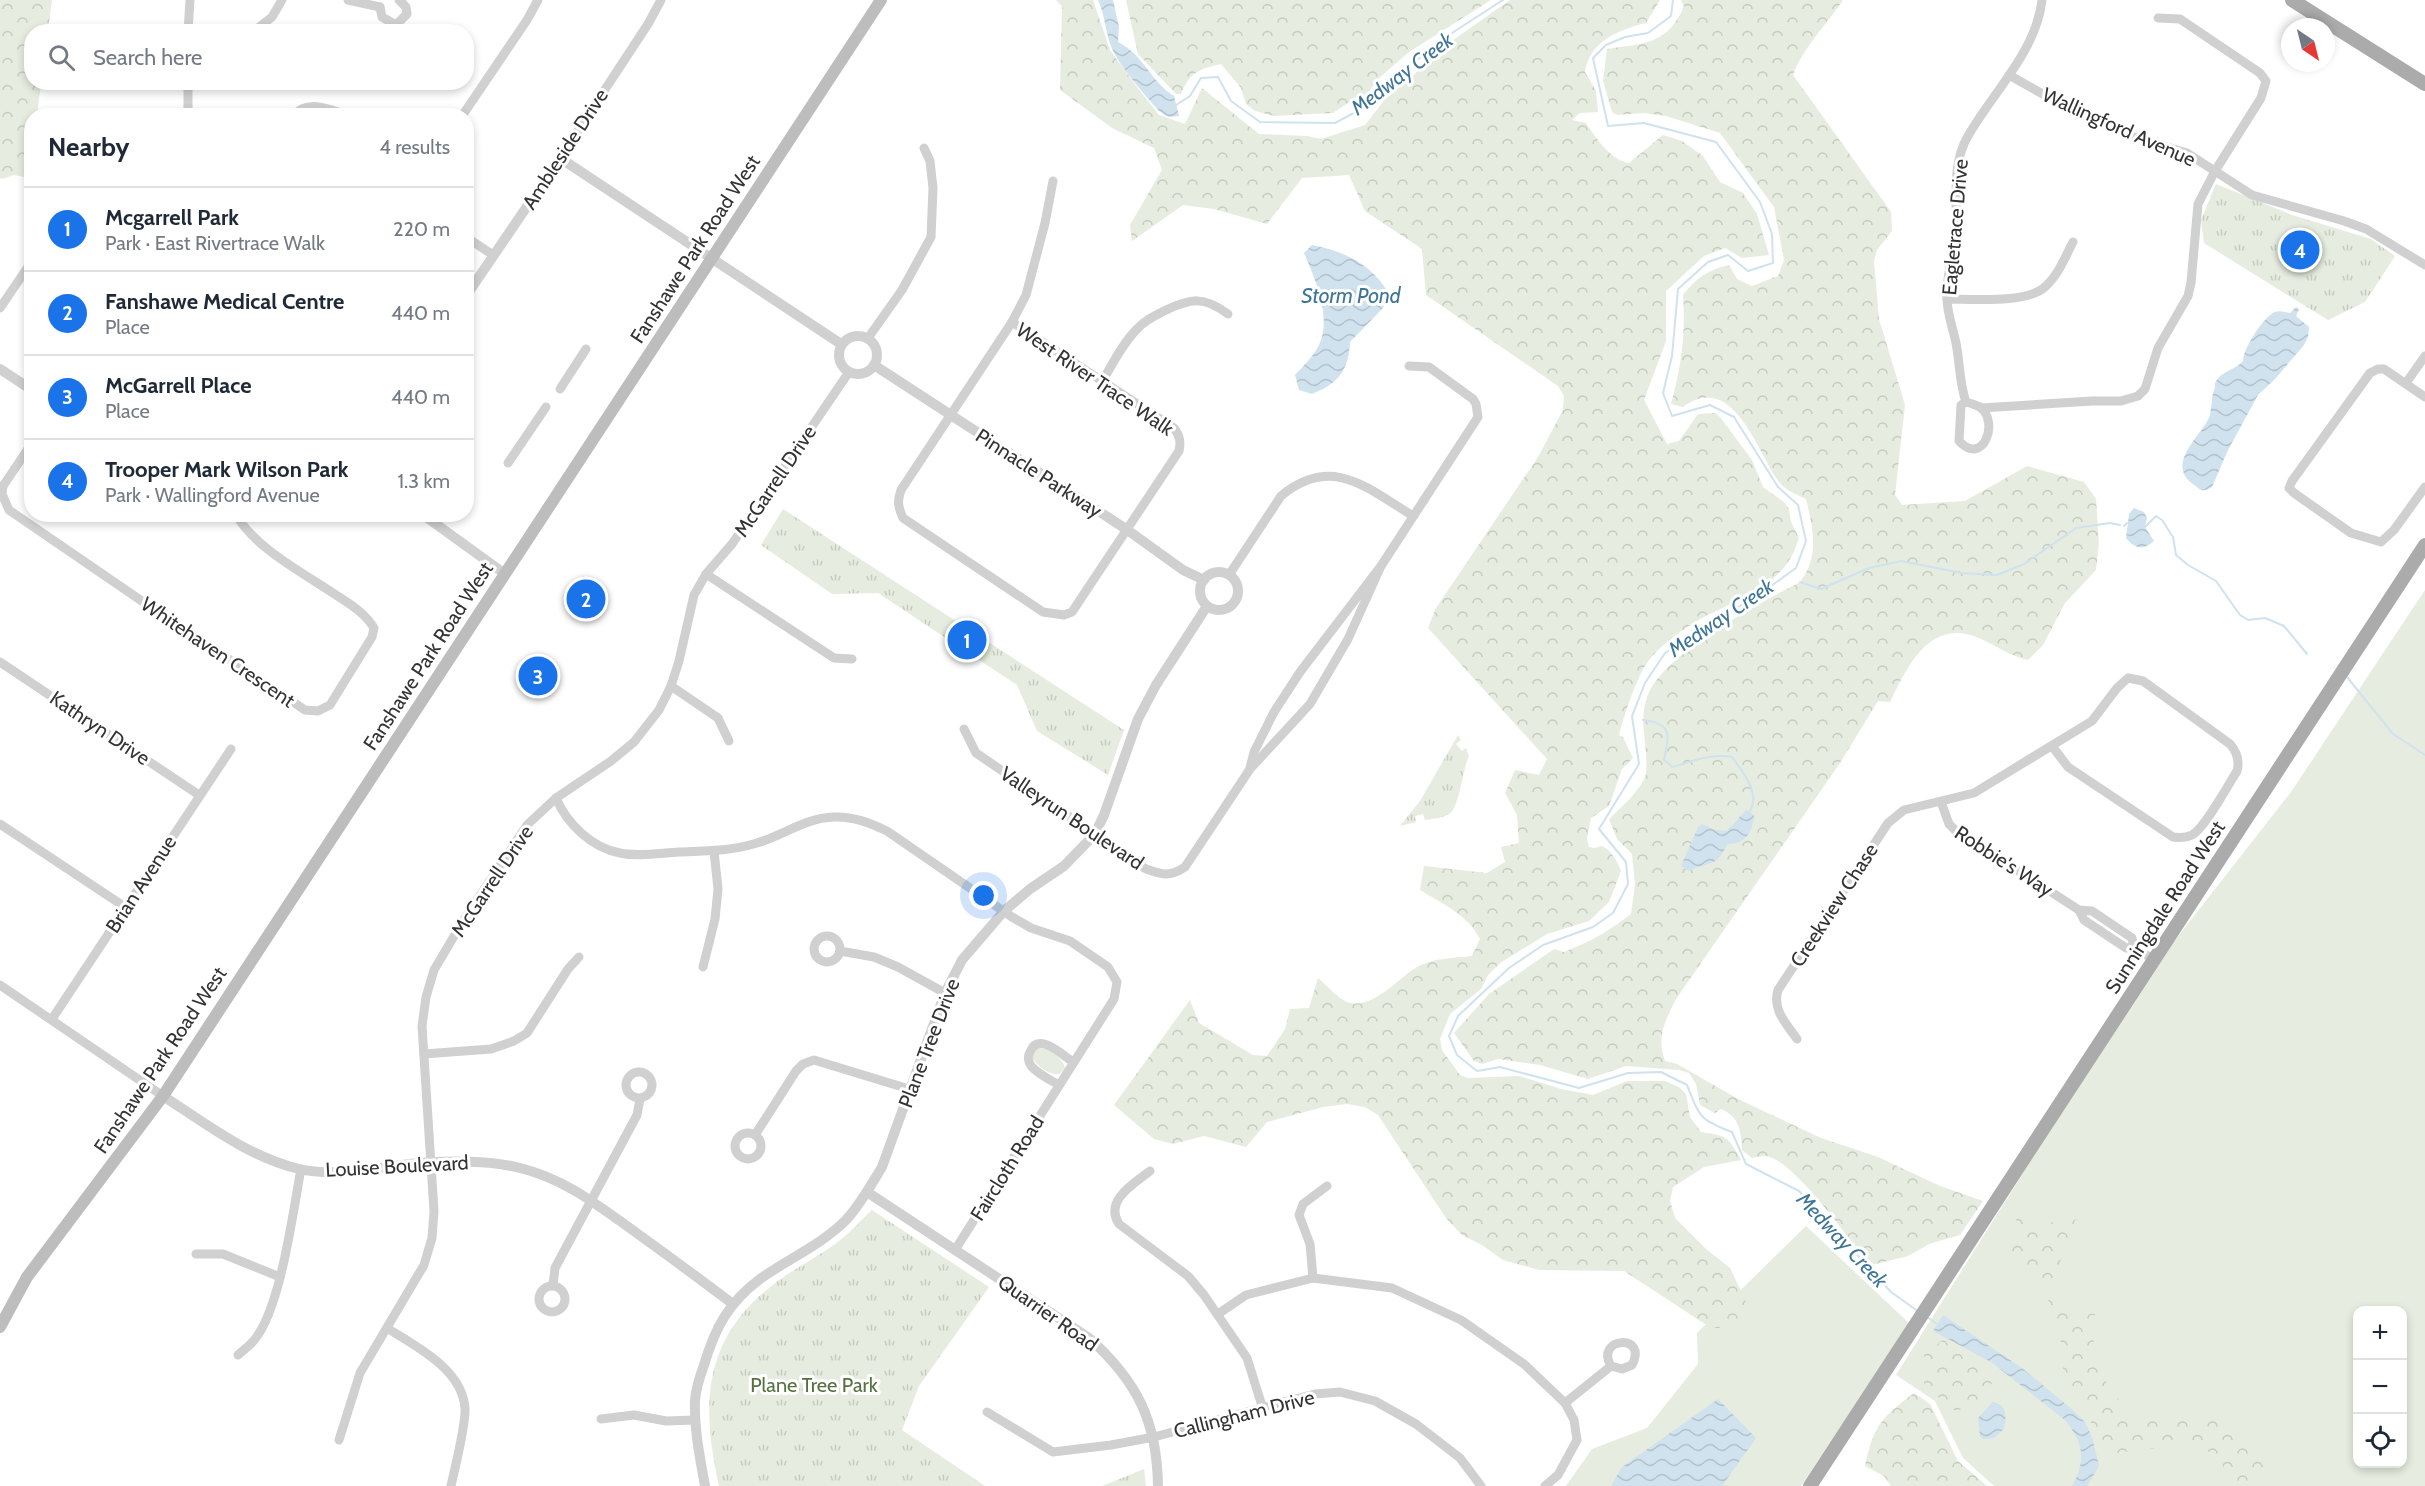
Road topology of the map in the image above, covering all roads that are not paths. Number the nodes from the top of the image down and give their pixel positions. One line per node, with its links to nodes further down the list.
1 (190, 0): 13 (street)
2 (282, 0): 14 (street)
3 (348, 0): 11 (street)
4 (387, 0): 11 (street)
5 (399, 0): 16 (street)
6 (537, 0): 23 (street)
7 (661, 0): 25 (street, Ambleside Drive)
8 (881, 0): 31 (main road, Fanshawe Park Road West)
9 (2042, 0): 17 (street, Eagletrace Drive)
10 (2292, 0): 18 (main road)
11 (380, 7): 15 (street)
12 (2158, 18): 26 (street)
13 (188, 24)
14 (264, 24)
15 (394, 24)
16 (397, 24)
17 (2009, 75): 26 (street, Wallingford Avenue); 35 (street, Eagletrace Drive)
18 (2425, 84)
19 (188, 90): 20 (street)
20 (188, 108)
21 (304, 108): 22 (street)
22 (325, 108)
23 (467, 108)
24 (924, 147): 39 (street)
25 (560, 158): 30 (street, Ambleside Drive); 31 (street)
26 (2215, 171): 32 (street, Wallingford Avenue); 54 (street)
27 (1053, 181): 38 (street)
28 (474, 242): 30 (street)
29 (2073, 242): 35 (street)
30 (493, 255): 34 (street, Ambleside Drive)
31 (712, 259): 40 (street); 67 (main road, Fanshawe Park Road West)
32 (2425, 265)
33 (24, 273): 36 (street)
34 (474, 284)
35 (1947, 299): 52 (street, Eagletrace Drive)
36 (0, 308)
37 (1228, 314): 47 (street)
38 (1012, 322): 47 (street, West River Trace Walk); 55 (street, West River Trace Walk)
39 (868, 338): 40 (street); 43 (street)
40 (841, 344): 46 (street)
41 (586, 349): 50 (street)
42 (2425, 356): 48 (street)
43 (874, 365): 46 (street); 55 (street, Pinnacle Parkway)
44 (1409, 366): 59 (street, Valleyrun Boulevard)
45 (0, 369): 49 (street)
46 (849, 372): 68 (street, McGarrell Drive)
47 (1103, 380): 64 (street, West River Trace Walk)
48 (2406, 383): 51 (street); 58 (street)
49 (24, 385)
50 (560, 390)
51 (2425, 396)
52 (1966, 402): 54 (street); 54 (street, Eagletrace Drive)
53 (546, 407): 57 (street)
54 (1982, 408)
55 (950, 416): 64 (street, Pinnacle Parkway); 64 (street, West River Trace Walk)
56 (24, 455): 60 (street, Whitehaven Crescent)
57 (508, 463)
58 (2425, 487)
59 (1413, 516): 66 (street, Valleyrun Boulevard); 69 (street)
60 (24, 520)
61 (27, 522): 62 (street, Whitehaven Crescent)
62 (240, 522)
63 (433, 522): 67 (street)
64 (1126, 529): 70 (street, Pinnacle Parkway)
65 (2425, 545): 90 (main road, Sunningdale Road West)
66 (1381, 566): 79 (street, Valleyrun Boulevard); 79 (street, Valleyrun Boulevard)
67 (505, 574): 100 (main road, Fanshawe Park Road West)
68 (706, 574): 72 (street); 74 (street, McGarrell Drive)
69 (1229, 575): 70 (street); 71 (street)
70 (1204, 580): 71 (street)
71 (1207, 606): 84 (street, Plane Tree Drive)
72 (852, 659)
73 (0, 662): 80 (street, Kathryn Drive)
74 (671, 686): 76 (street); 81 (street, McGarrell Drive)
75 (964, 729): 84 (street, Valleyrun Boulevard)
76 (729, 741)
77 (2052, 746): 77 (street, Creekview Chase); 82 (street, Creekview Chase)
78 (231, 749): 80 (street, Brian Avenue)
79 (1250, 769): 84 (street, Valleyrun Boulevard)
80 (199, 795): 86 (street, Brian Avenue)
81 (556, 798): 85 (street); 96 (street, McGarrell Drive)
82 (1941, 802): 90 (street, Robbie's Way); 95 (street, Creekview Chase)
83 (0, 824): 86 (street)
84 (1095, 834): 87 (street, Plane Tree Drive)
85 (714, 851): 87 (street); 91 (street)
86 (125, 908): 94 (street, Brian Avenue)
87 (1004, 911): 93 (street, Plane Tree Drive); 97 (street, Faircloth Road)
88 (840, 951): 93 (street)
89 (579, 957): 96 (street)
90 (2154, 960): 132 (main road, Sunningdale Road West)
91 (703, 967)
92 (0, 985): 94 (street, Louise Boulevard)
93 (945, 993): 99 (street, Plane Tree Drive)
94 (52, 1019): 100 (street, Louise Boulevard)
95 (1797, 1039)
96 (423, 1054): 103 (street, McGarrell Drive)
97 (1073, 1062): 98 (street, Faircloth Road); 98 (street)
98 (1059, 1085): 109 (street, Faircloth Road)
99 (909, 1089): 102 (street); 107 (street, Plane Tree Drive)
100 (164, 1096): 104 (street, Louise Boulevard); 116 (main road, Fanshawe Park Road West)
101 (640, 1099): 108 (street)
102 (755, 1135)
103 (431, 1163): 104 (street, Louise Boulevard); 108 (street, Louise Boulevard); 117 (street, McGarrell Drive)
104 (301, 1169): 111 (street)
105 (1150, 1171): 115 (street)
106 (1327, 1186): 112 (street)
107 (867, 1192): 109 (street, Quarrier Road); 114 (street, Plane Tree Drive)
108 (592, 1200): 113 (street); 114 (street, Louise Boulevard)
109 (955, 1250): 125 (street, Quarrier Road)
110 (196, 1254): 111 (street)
111 (280, 1277): 118 (street)
112 (1313, 1278): 115 (street); 120 (street)
113 (553, 1285)
114 (733, 1304): 124 (street, Plane Tree Drive)
115 (1218, 1314): 121 (street)
116 (0, 1327)
117 (387, 1328): 126 (street, McGarrell Drive); 127 (street)
118 (238, 1354)
119 (1611, 1366): 120 (street)
120 (1565, 1403): 131 (street)
121 (1263, 1409): 125 (street, Callingham Drive); 130 (street, Callingham Drive)
122 (987, 1412): 125 (street, Callingham Drive)
123 (602, 1419): 124 (street)
124 (695, 1420): 128 (street, Plane Tree Drive)
125 (1154, 1437): 129 (street, Quarrier Road)
126 (339, 1440)
127 (451, 1486)
128 (705, 1486)
129 (1158, 1486)
130 (1481, 1486)
131 (1545, 1486)
132 (1810, 1486)

